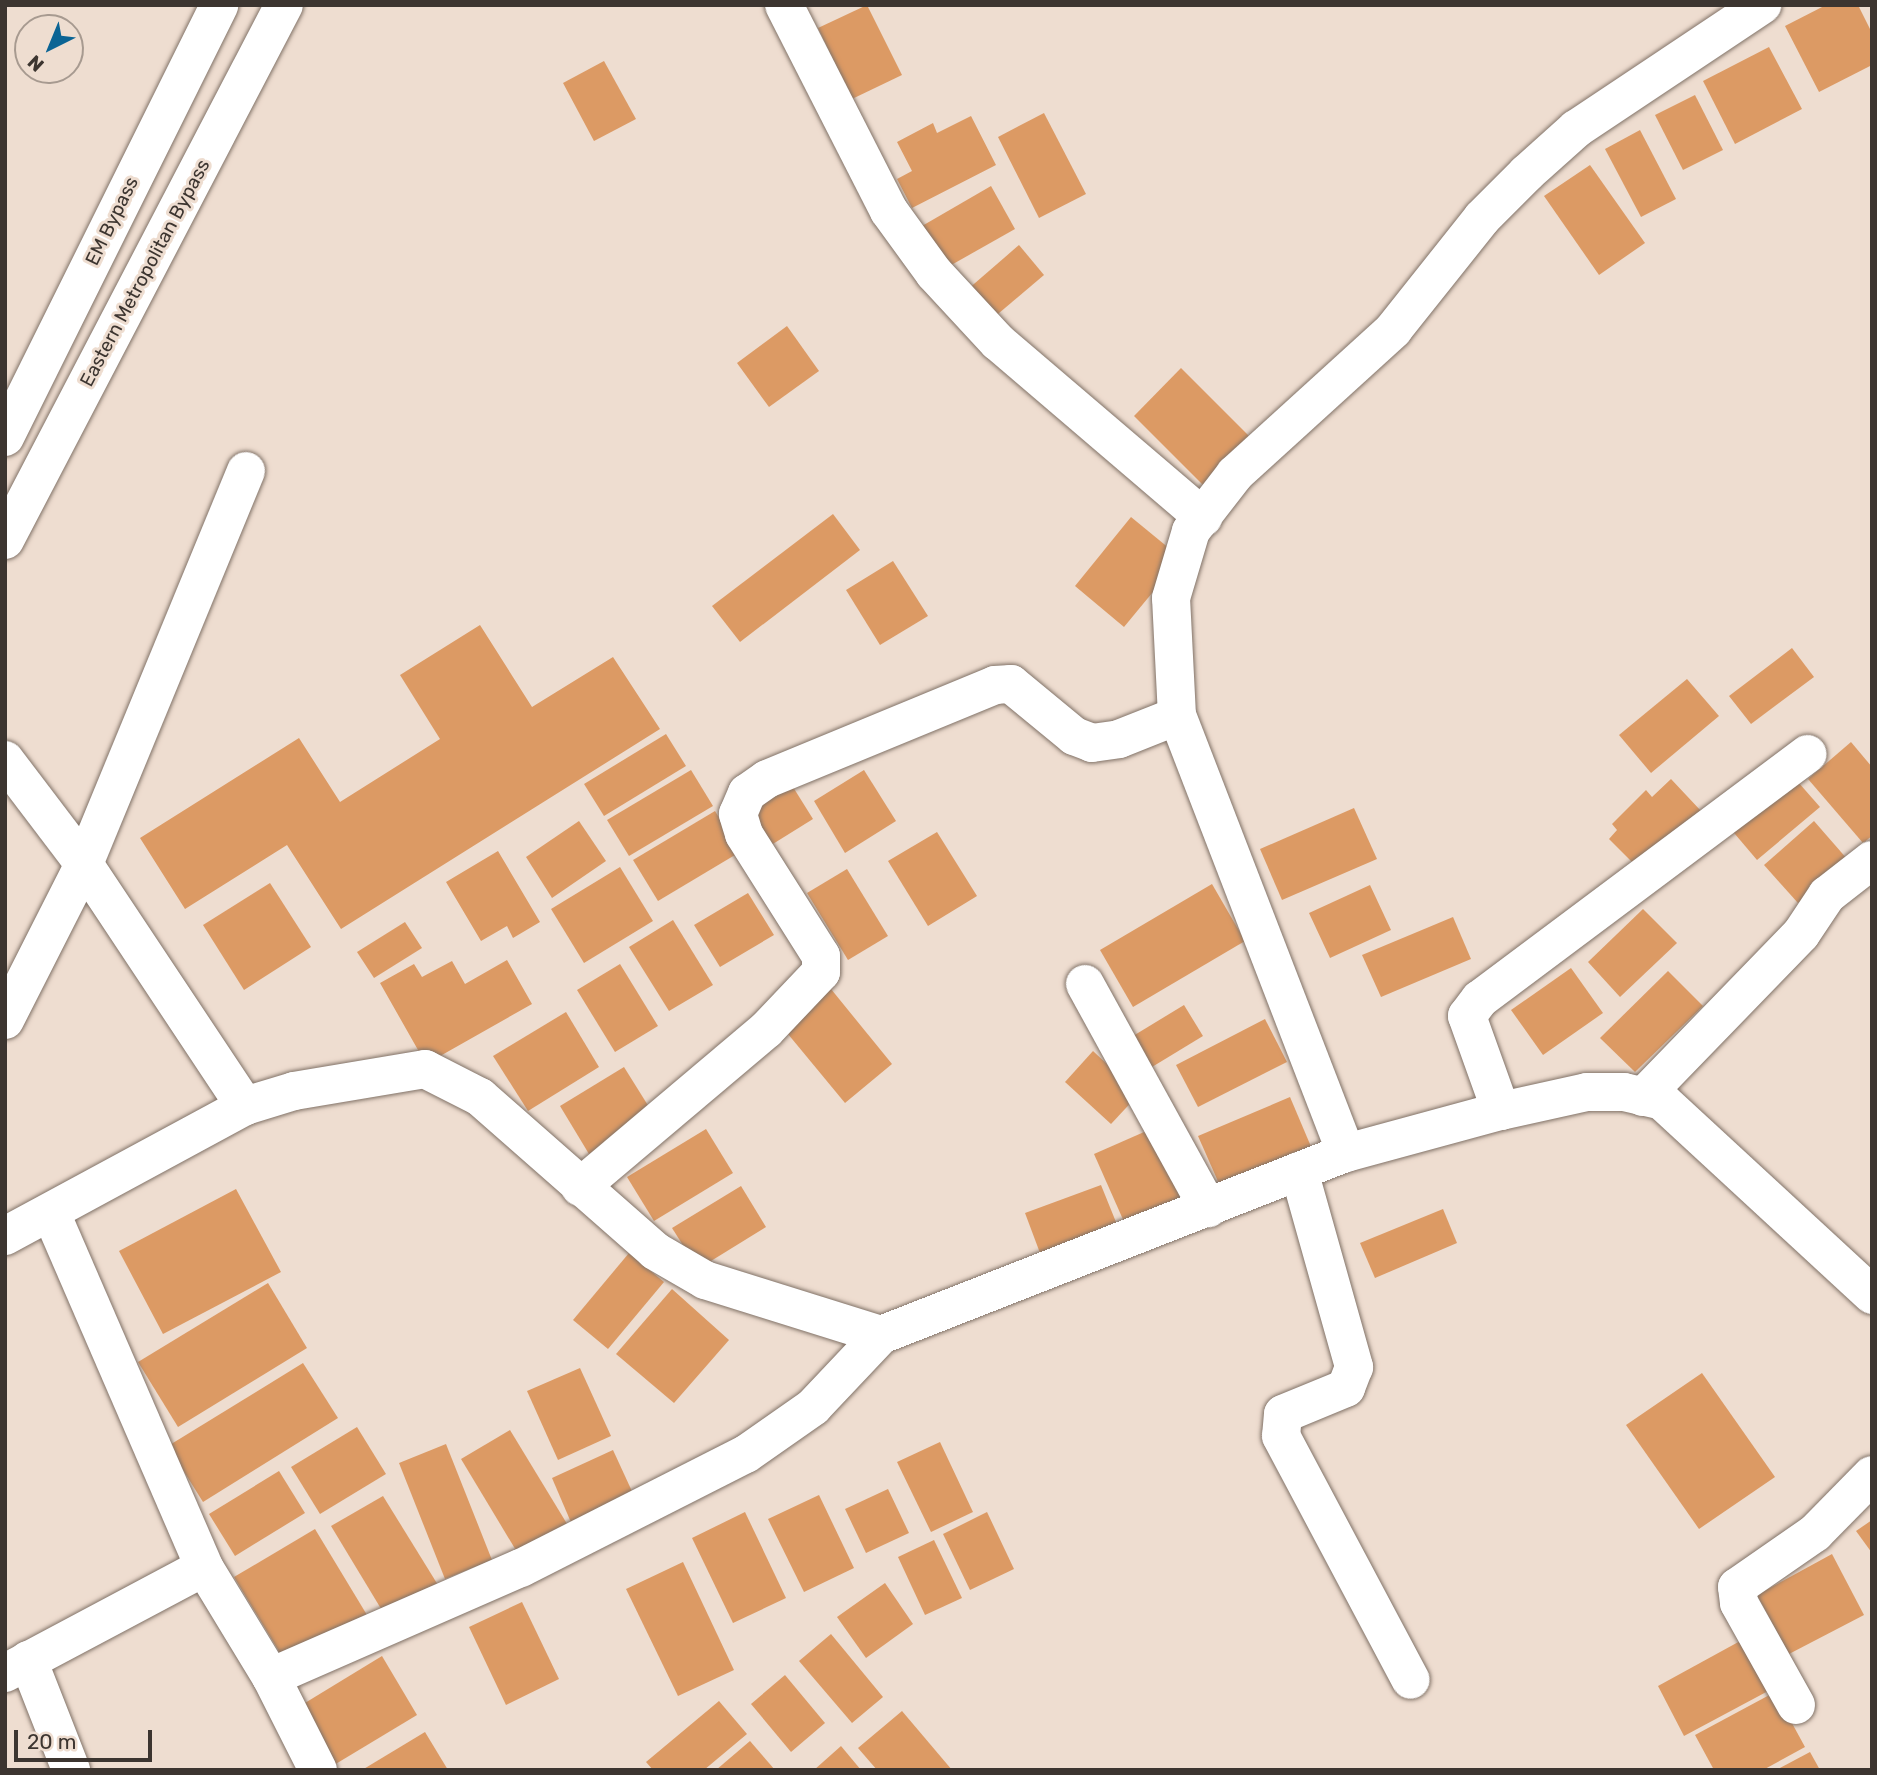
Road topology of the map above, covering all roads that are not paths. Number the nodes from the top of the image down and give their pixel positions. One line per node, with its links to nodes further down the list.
1 (219, 5): 5 (street, EM Bypass)
2 (284, 5): 8 (street, Eastern Metropolitan Bypass)
3 (784, 5): 7 (street)
4 (1762, 5): 7 (street)
5 (5, 438)
6 (246, 471): 13 (street)
7 (1203, 517): 9 (street)
8 (5, 540)
9 (1177, 716): 19 (street); 21 (street)
10 (1808, 754): 18 (street)
11 (5, 760): 13 (street)
12 (1872, 860): 16 (street)
13 (84, 864): 15 (street); 17 (street)
14 (1085, 984): 22 (street)
15 (5, 1020)
16 (1643, 1097): 18 (street); 25 (street)
17 (245, 1106): 21 (street); 23 (street)
18 (1501, 1111): 19 (street)
19 (1346, 1153): 20 (street)
20 (1299, 1171): 22 (street); 31 (street)
21 (580, 1187): 26 (street)
22 (1208, 1208): 26 (street)
23 (51, 1213): 24 (street); 28 (street)
24 (5, 1236)
25 (1872, 1295)
26 (881, 1335): 30 (street)
27 (1872, 1475): 32 (street)
28 (204, 1567): 29 (street); 30 (street)
29 (17, 1667): 33 (street)
30 (271, 1678): 34 (street)
31 (1411, 1680)
32 (1796, 1705)
33 (71, 1770)
34 (318, 1770)

